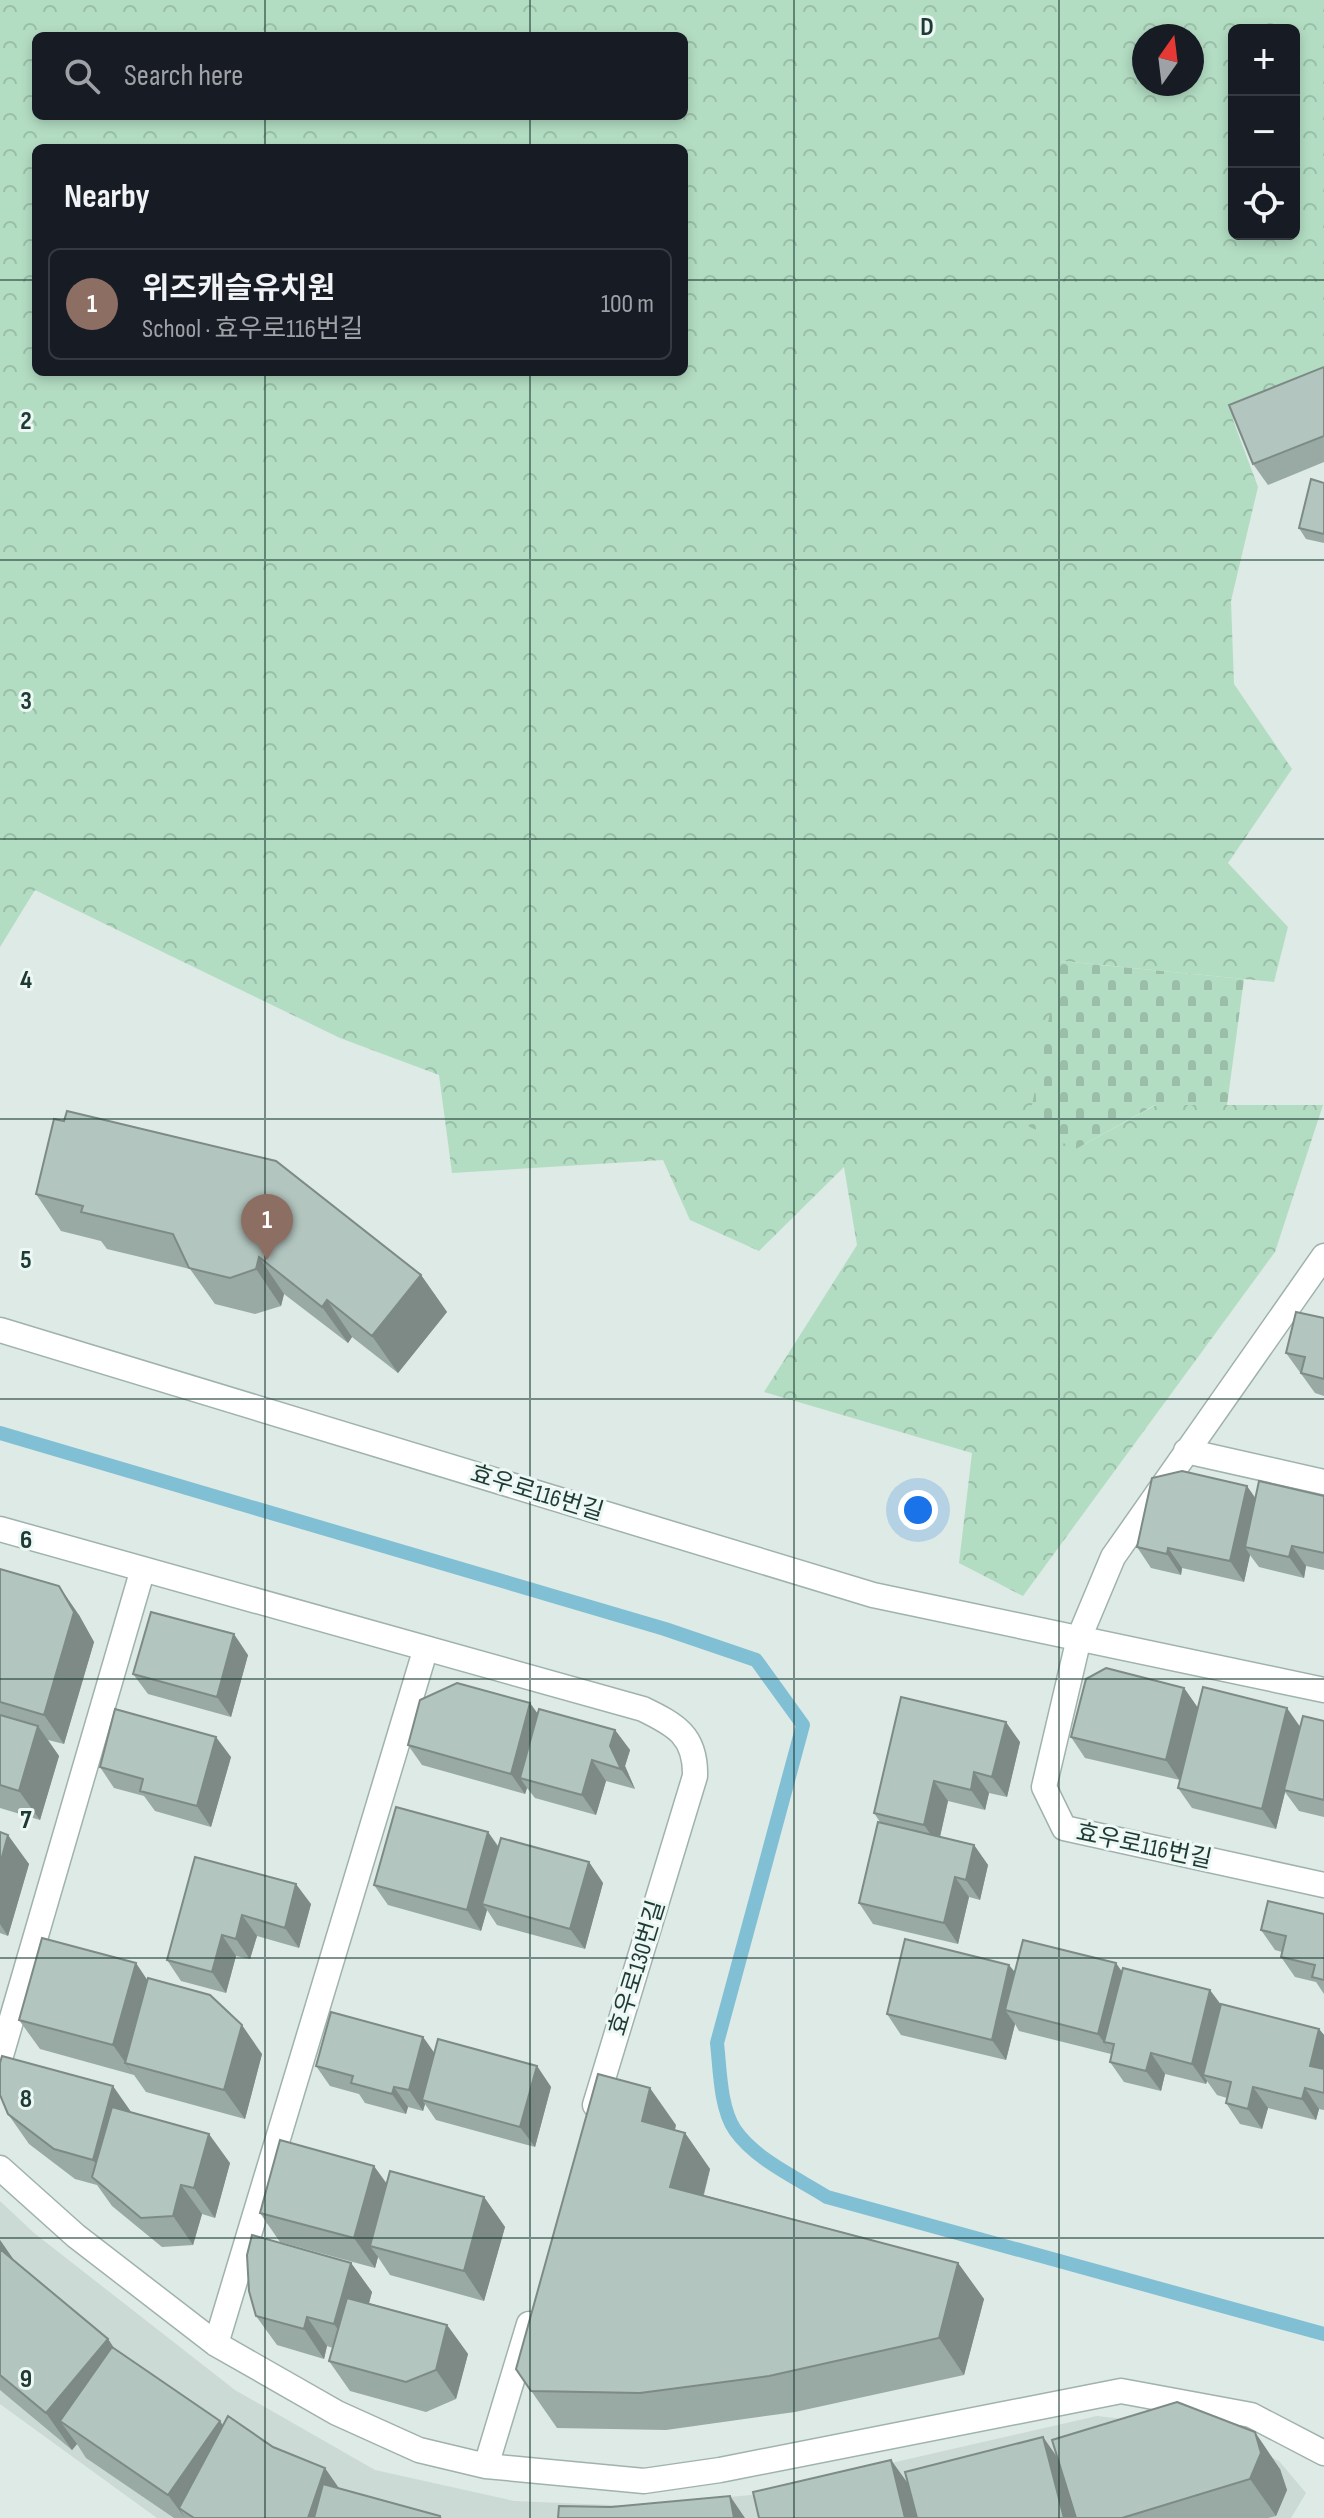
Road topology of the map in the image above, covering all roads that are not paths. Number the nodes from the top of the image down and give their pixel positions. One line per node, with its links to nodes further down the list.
1 (1324, 1256): 3 (street, 효우로116번길)
2 (0, 1330): 7 (street, 효우로116번길)
3 (1186, 1451): 4 (street); 7 (street, 효우로116번길)
4 (1324, 1482)
5 (0, 1529): 6 (street, 효우로130번길)
6 (142, 1572): 8 (street, 효우로130번길); 11 (street)
7 (1079, 1638): 9 (street, 효우로116번길); 10 (street, 효우로116번길)
8 (425, 1651): 12 (street, 효우로130번길); 15 (street)
9 (1324, 1690)
10 (1324, 1885)
11 (0, 2059)
12 (586, 2136)
13 (0, 2168): 15 (street)
14 (536, 2301): 17 (street)
15 (216, 2344): 17 (street)
16 (1324, 2453): 17 (street)
17 (486, 2466)

